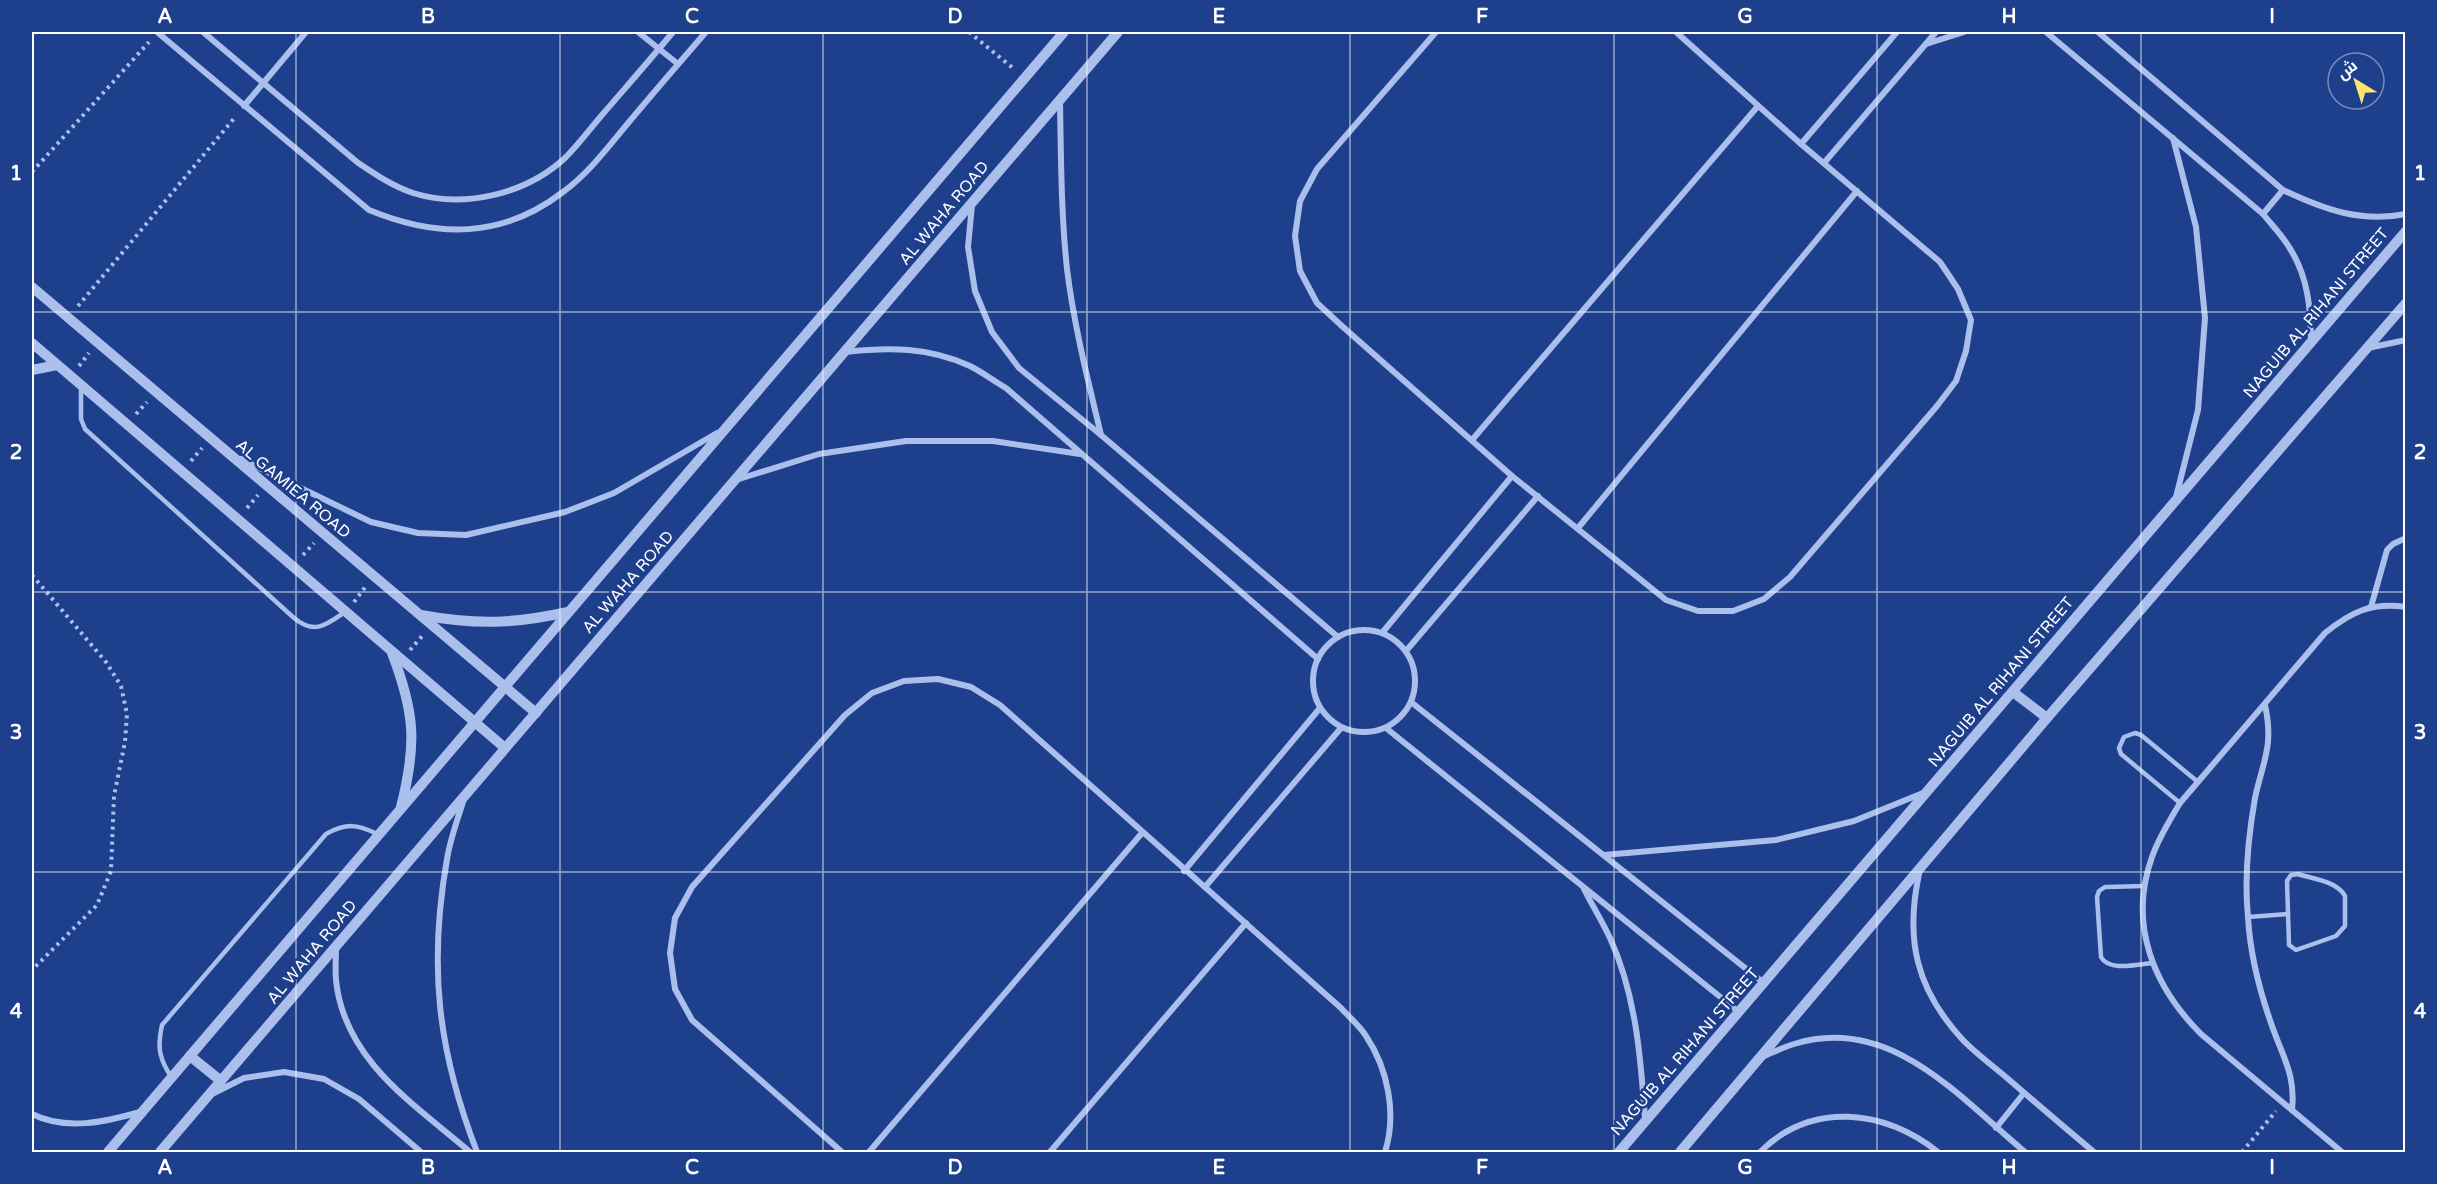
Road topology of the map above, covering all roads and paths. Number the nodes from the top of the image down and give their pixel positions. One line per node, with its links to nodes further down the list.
1 (157, 32): 24 (street); 28 (path)
2 (203, 32): 21 (street)
3 (306, 32): 21 (street)
4 (638, 32): 18 (street)
5 (673, 32): 18 (street)
6 (705, 32): 19 (street)
7 (969, 32): 20 (path)
8 (1064, 32): 20 (street, AL WAHA ROAD)
9 (1118, 32): 22 (street, AL WAHA ROAD)
10 (1436, 32): 53 (street)
11 (1676, 32): 23 (street)
12 (1897, 32): 26 (street)
13 (1936, 32): 17 (street)
14 (1964, 32): 17 (street)
15 (2046, 32): 25 (street)
16 (2098, 32): 29 (street)
17 (1925, 45): 27 (street)
18 (659, 49): 19 (street); 21 (street)
19 (678, 64): 24 (street)
20 (1024, 78): 50 (street, AL WAHA ROAD)
21 (263, 83): 24 (street)
22 (1060, 99): 31 (street, AL WAHA ROAD); 51 (street)
23 (1758, 105): 26 (street); 53 (street)
24 (244, 106): 37 (path)
25 (2173, 138): 32 (street); 61 (street)
26 (1801, 144): 27 (street)
27 (1824, 163): 30 (street)
28 (32, 172)
29 (2283, 190): 32 (street); 33 (street)
30 (1857, 191): 63 (street); 63 (street)
31 (972, 203): 43 (street, AL WAHA ROAD); 51 (street)
32 (2263, 214): 41 (street)
33 (2406, 214)
34 (2406, 231): 41 (street, NAGUIB AL RIHANI STREET)
35 (32, 287): 37 (street, AL GAMIEA ROAD)
36 (2406, 303): 42 (street)
37 (68, 318): 40 (street, AL GAMIEA ROAD)
38 (2406, 340): 42 (street)
39 (32, 343): 44 (street)
40 (97, 343): 46 (path); 48 (street, AL GAMIEA ROAD)
41 (2311, 343): 61 (street, NAGUIB AL RIHANI STREET)
42 (2365, 350): 87 (street)
43 (845, 352): 55 (street); 58 (street, AL WAHA ROAD)
44 (57, 365): 45 (street); 46 (street)
45 (32, 370)
46 (70, 376): 47 (street)
47 (81, 385): 49 (street); 71 (lane)
48 (156, 392): 49 (path); 52 (street, AL GAMIEA ROAD)
49 (127, 423): 56 (street)
50 (726, 429): 54 (street); 72 (street, AL WAHA ROAD)
51 (1101, 435): 76 (street)
52 (211, 438): 54 (street, AL GAMIEA ROAD); 56 (path)
53 (1472, 440): 57 (street)
54 (226, 451): 59 (street, AL GAMIEA ROAD)
55 (1080, 454): 58 (street); 80 (street)
56 (182, 471): 62 (street)
57 (1512, 476): 60 (street); 75 (street)
58 (735, 480): 86 (street, AL WAHA ROAD)
59 (267, 486): 62 (path); 64 (street, AL GAMIEA ROAD)
60 (1538, 496): 63 (street); 78 (street)
61 (2176, 499): 82 (street, NAGUIB AL RIHANI STREET)
62 (238, 518): 66 (street)
63 (1578, 528)
64 (322, 533): 66 (path); 68 (street, AL GAMIEA ROAD)
65 (2406, 538): 69 (street)
66 (294, 566): 71 (street)
67 (32, 575): 110 (path)
68 (374, 576): 71 (path); 73 (street, AL GAMIEA ROAD)
69 (2371, 607): 70 (street); 84 (street)
70 (2406, 607)
71 (346, 612): 77 (street)
72 (569, 612): 73 (street); 81 (street, AL WAHA ROAD)
73 (419, 615): 74 (street, AL GAMIEA ROAD)
74 (432, 625): 79 (path); 81 (street, AL GAMIEA ROAD)
75 (1382, 633): 76 (street); 78 (street)
76 (1338, 637): 80 (street)
77 (390, 650): 79 (street); 96 (street)
78 (1406, 651): 83 (street)
79 (401, 659): 88 (street)
80 (1318, 659): 85 (street)
81 (505, 687): 86 (street, AL GAMIEA ROAD); 88 (street, AL WAHA ROAD)
82 (2013, 692): 87 (street); 93 (street, NAGUIB AL RIHANI STREET)
83 (1412, 702): 90 (street); 99 (street)
84 (2265, 705): 92 (street); 106 (street)
85 (1320, 708): 89 (street); 101 (street)
86 (536, 713): 91 (street, AL WAHA ROAD)
87 (2047, 718): 100 (street)
88 (475, 722): 91 (street); 96 (street, AL WAHA ROAD)
89 (1341, 728): 90 (street); 104 (street)
90 (1386, 728): 102 (street)
91 (506, 748): 94 (street, AL WAHA ROAD)
92 (2198, 782): 95 (street); 95 (lane)
93 (1929, 790): 99 (street); 111 (street, NAGUIB AL RIHANI STREET)
94 (464, 797): 108 (street, AL WAHA ROAD); 129 (street)
95 (2180, 803): 103 (street)
96 (400, 810): 98 (street, AL WAHA ROAD)
97 (1143, 833): 101 (street); 130 (street); 131 (street)
98 (380, 835): 113 (street, AL WAHA ROAD); 115 (lane)
99 (1604, 855): 111 (street)
100 (1920, 868): 114 (street); 117 (street)
101 (1184, 871): 104 (street)
102 (1582, 885): 112 (street); 123 (street)
103 (2145, 886): 109 (street); 109 (lane)
104 (1204, 887): 107 (street)
105 (2288, 914): 105 (lane); 106 (lane)
106 (2248, 917): 120 (street)
107 (1246, 923): 132 (street); 133 (street)
108 (336, 947): 116 (street, AL WAHA ROAD); 128 (street)
109 (2152, 963): 119 (street)
110 (32, 970)
111 (1764, 983): 112 (street, NAGUIB AL RIHANI STREET)
112 (1739, 1012): 123 (street, NAGUIB AL RIHANI STREET)
113 (190, 1056): 115 (street, AL WAHA ROAD); 116 (street)
114 (1761, 1058): 124 (street); 135 (street)
115 (172, 1078): 121 (street, AL WAHA ROAD)
116 (221, 1081): 118 (street, AL WAHA ROAD)
117 (2024, 1093): 124 (street); 139 (street)
118 (208, 1096): 126 (street, AL WAHA ROAD); 127 (street)
119 (2283, 1103): 120 (street); 140 (path)
120 (2292, 1110): 141 (street)
121 (144, 1111): 122 (street); 125 (street, AL WAHA ROAD)
122 (32, 1114)
123 (1645, 1122): 134 (street, NAGUIB AL RIHANI STREET)
124 (1996, 1128): 138 (street)
125 (108, 1152)
126 (160, 1152)
127 (421, 1152)
128 (470, 1152)
129 (477, 1152)
130 (842, 1152)
131 (869, 1152)
132 (1050, 1152)
133 (1385, 1152)
134 (1619, 1152)
135 (1680, 1152)
136 (1760, 1152): 137 (street)
137 (1938, 1152)
138 (2025, 1152)
139 (2094, 1152)
140 (2242, 1152)
141 (2342, 1152)

